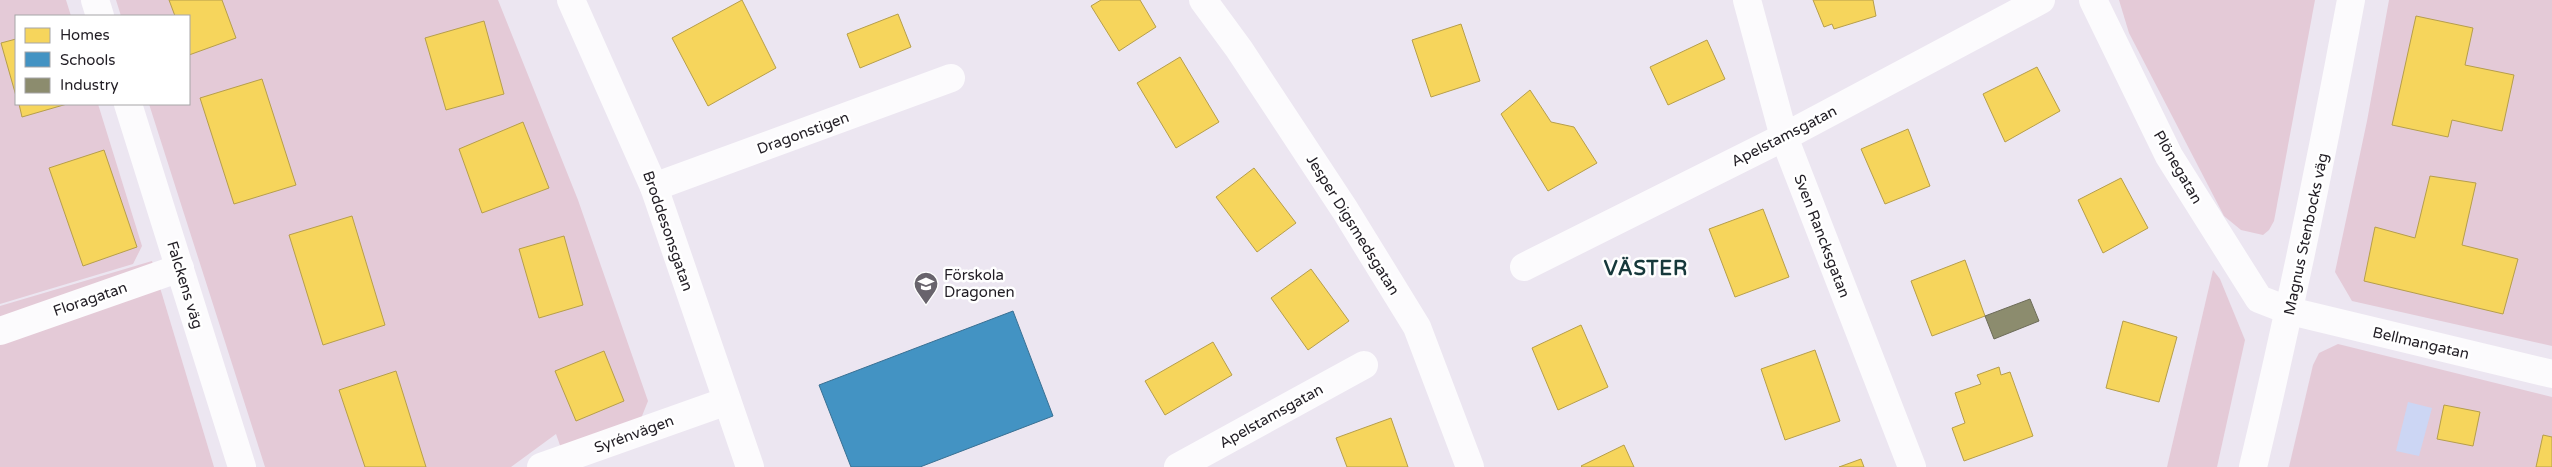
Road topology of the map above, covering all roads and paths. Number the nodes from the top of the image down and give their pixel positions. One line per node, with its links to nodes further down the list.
1 (95, 0): 8 (street)
2 (571, 0): 12 (street, Broddesonsgatan)
3 (1203, 0): 24 (street, Jesper Digsmedsgatan)
4 (1747, 0): 11 (street, Sven Rancksgatan)
5 (2041, 0): 11 (street, Apelstamsgatan)
6 (2093, 0): 15 (street, Plönegatan)
7 (2351, 0): 15 (street, Magnus Stenbocks väg)
8 (100, 15)
9 (951, 78): 12 (street, Dragonstigen)
10 (128, 105): 14 (street, Falckens väg)
11 (1784, 137): 13 (street, Apelstamsgatan); 25 (street, Sven Rancksgatan)
12 (654, 187): 19 (street, Broddesonsgatan)
13 (1524, 267)
14 (180, 268): 16 (street, Floragatan); 20 (street, Falckens väg)
15 (2290, 311): 18 (street, Bellmangatan); 26 (street, Magnus Stenbocks väg)
16 (0, 331)
17 (1364, 365): 23 (street, Apelstamsgatan)
18 (2552, 374)
19 (727, 401): 21 (street, Syrénvägen); 22 (street, Broddesonsgatan)
20 (242, 467)
21 (541, 467)
22 (750, 467)
23 (1178, 467)
24 (1470, 467)
25 (1912, 467)
26 (2253, 467)

